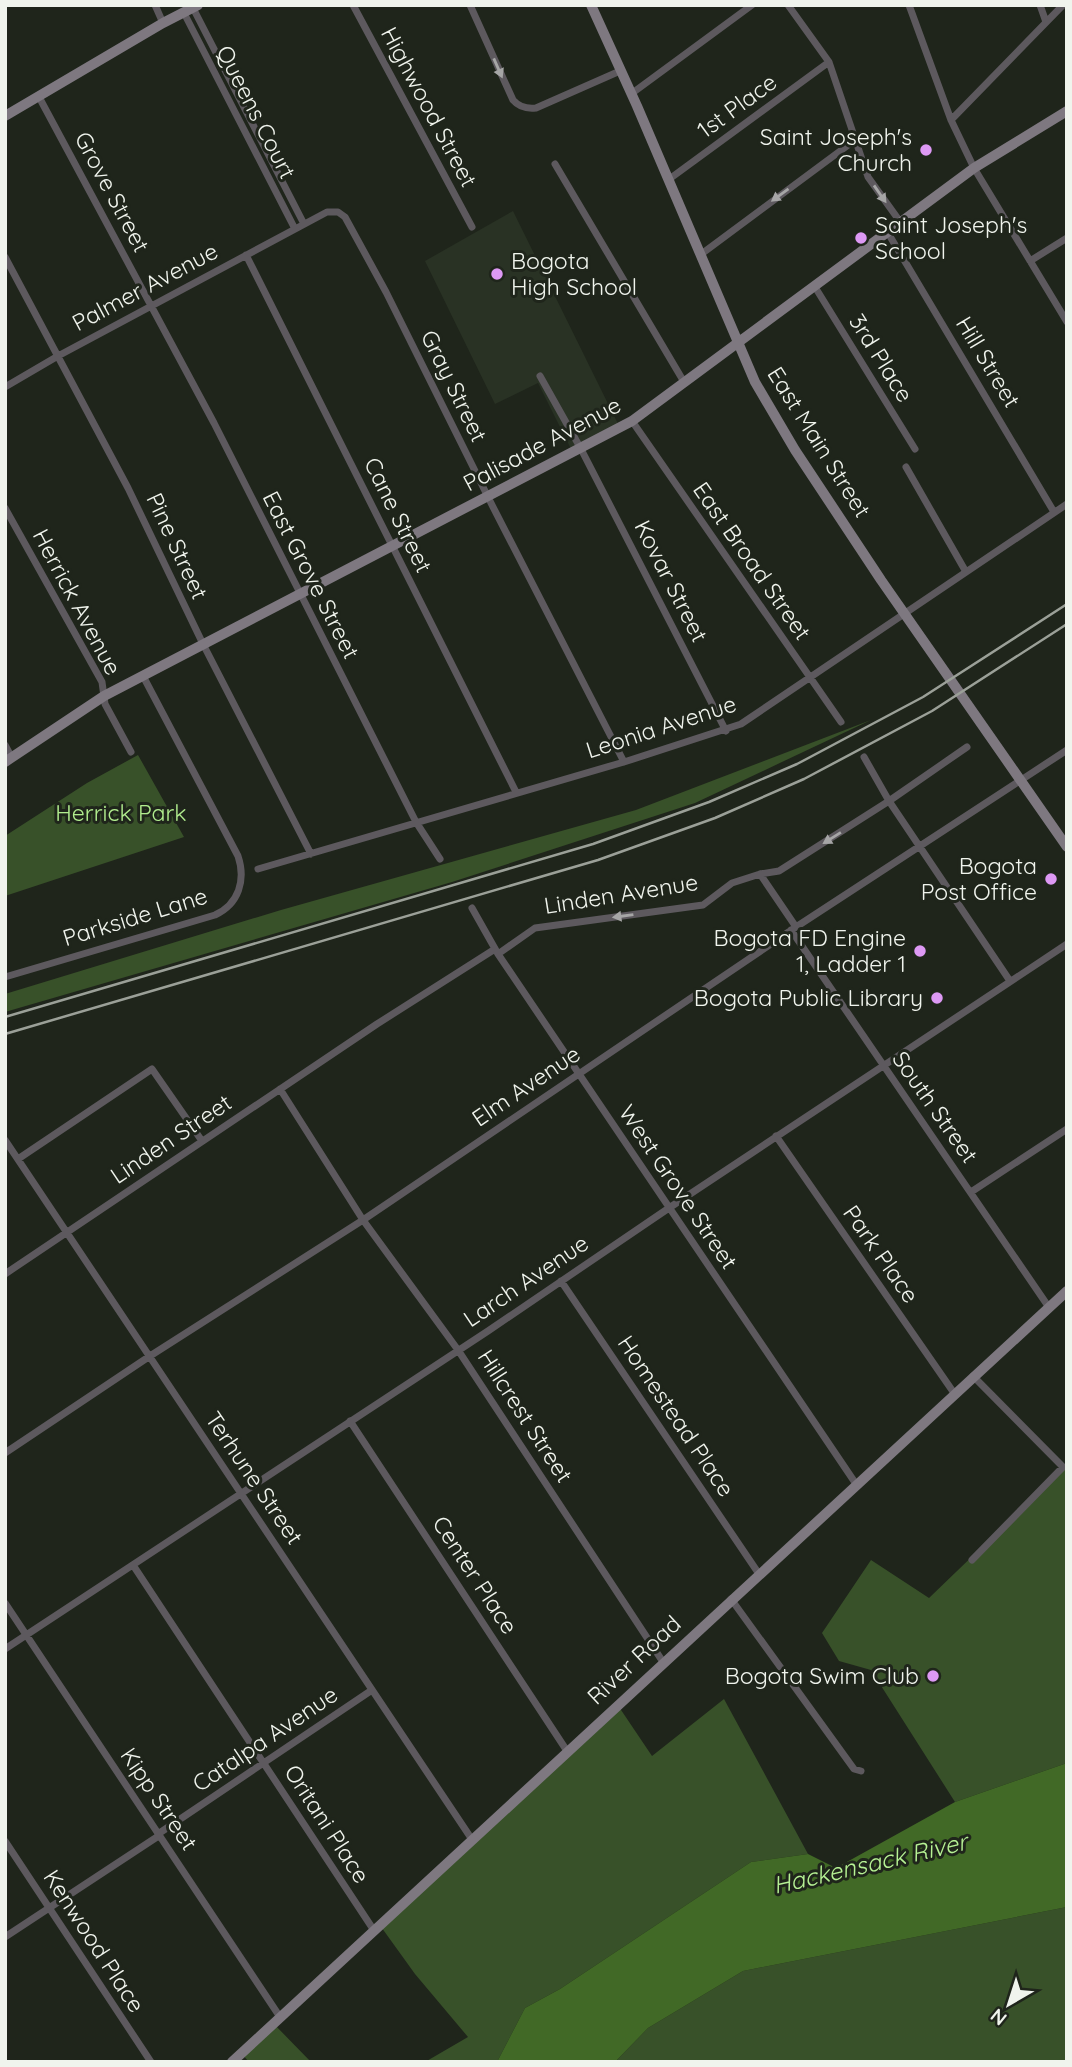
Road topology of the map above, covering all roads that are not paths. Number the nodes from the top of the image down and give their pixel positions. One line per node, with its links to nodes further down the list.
1 (155, 5): 12 (street)
2 (353, 5): 26 (street, Highwood Street)
3 (470, 5): 14 (street, one-way to 14)
4 (591, 5): 14 (main road, East Main Street)
5 (752, 5): 15 (street)
6 (788, 5): 13 (street)
7 (909, 5): 19 (street)
8 (1040, 5): 11 (street)
9 (1063, 5): 11 (street)
10 (192, 9): 12 (main road); 25 (street, Queens Court); 27 (street, Queens Court)
11 (1046, 22): 19 (street)
12 (163, 23): 16 (main road)
13 (829, 62): 20 (street); 23 (street, 1st Place)
14 (620, 71): 15 (main road, East Main Street)
15 (631, 94): 23 (main road, East Main Street)
16 (39, 97): 18 (main road); 35 (street, Grove Street)
17 (1067, 111): 22 (main road, Palisade Avenue)
18 (6, 112)
19 (951, 120): 22 (street)
20 (855, 140): 24 (street, one-way to 24); 31 (street, one-way to 31)
21 (555, 164): 40 (street)
22 (974, 168): 24 (main road, Palisade Avenue); 33 (street)
23 (668, 180): 31 (main road, East Main Street)
24 (901, 223): 28 (main road, Palisade Avenue)
25 (304, 224): 27 (street, Palmer Avenue); 46 (street, Gray Street)
26 (472, 227)
27 (295, 229): 30 (street, Palmer Avenue)
28 (888, 233): 34 (main road, Palisade Avenue); 49 (street, Hill Street)
29 (1067, 238): 33 (street)
30 (246, 255): 35 (street, Palmer Avenue); 50 (street, Cane Street)
31 (700, 255): 37 (main road, East Main Street)
32 (5, 257): 38 (street, Pine Street)
33 (1030, 261): 36 (street)
34 (815, 287): 37 (main road, Palisade Avenue); 44 (street, 3rd Place)
35 (151, 306): 38 (street, Palmer Avenue); 52 (street, East Grove Street)
36 (1067, 322)
37 (737, 342): 40 (main road, Palisade Avenue); 66 (main road, East Main Street)
38 (58, 356): 41 (street, Palmer Avenue); 53 (street, Pine Street)
39 (540, 376): 43 (street, Kovar Street)
40 (684, 382): 42 (main road, Palisade Avenue)
41 (5, 387)
42 (632, 421): 43 (main road, Palisade Avenue); 55 (street, East Broad Street)
43 (581, 449): 46 (main road, Palisade Avenue); 58 (street, Kovar Street)
44 (915, 449)
45 (906, 467): 51 (street)
46 (488, 497): 50 (main road, Palisade Avenue); 65 (street, Gray Street)
47 (1067, 504): 49 (street, Leonia Avenue)
48 (5, 509): 56 (street, Herrick Avenue)
49 (1054, 512): 51 (street, Leonia Avenue)
50 (393, 547): 52 (main road, Palisade Avenue); 67 (street, Cane Street)
51 (966, 572): 55 (street, Leonia Avenue)
52 (299, 594): 53 (main road, Palisade Avenue); 69 (street, East Grove Street)
53 (203, 644): 54 (main road, Palisade Avenue); 72 (street, Pine Street)
54 (143, 676): 56 (main road, Palisade Avenue); 80 (street, Parkside Lane)
55 (811, 679): 57 (street, East Broad Street); 58 (street, Leonia Avenue)
56 (104, 696): 62 (street, Herrick Avenue); 64 (main road, Palisade Avenue)
57 (841, 722)
58 (726, 731): 65 (street, Leonia Avenue)
59 (5, 745): 64 (street)
60 (967, 747): 68 (street, Linden Avenue)
61 (1067, 750): 66 (street, Elm Avenue)
62 (131, 752)
63 (864, 757): 68 (street)
64 (9, 760)
65 (624, 762): 67 (street, Leonia Avenue)
66 (1020, 781): 70 (street, Elm Avenue); 71 (main road, East Main Street)
67 (516, 792): 69 (street, Leonia Avenue)
68 (889, 801): 70 (street); 75 (street, Linden Avenue, one-way to 75)
69 (416, 822): 72 (street, Leonia Avenue); 73 (street, East Grove Street)
70 (921, 846): 77 (street, Elm Avenue); 81 (street)
71 (1067, 847)
72 (311, 853): 74 (street, Leonia Avenue)
73 (440, 859)
74 (258, 869)
75 (760, 874): 77 (street, South Street); 79 (street, Linden Avenue, one-way to 79)
76 (472, 908): 79 (street, West Grove Street)
77 (794, 929): 83 (street, South Street); 84 (street, Elm Avenue)
78 (1067, 944): 81 (street, Larch Avenue)
79 (496, 951): 82 (street, Linden Avenue); 84 (street, West Grove Street)
80 (5, 977)
81 (1010, 981): 83 (street, Larch Avenue)
82 (358, 1037): 85 (street, Linden Street)
83 (883, 1066): 87 (street, Larch Avenue); 91 (street, South Street)
84 (578, 1073): 92 (street, West Grove Street); 93 (street, Elm Avenue)
85 (280, 1089): 89 (street, Linden Street); 93 (street, Hillcrest Street)
86 (1067, 1129): 91 (street)
87 (776, 1136): 92 (street, Larch Avenue); 102 (street, Park Place)
88 (5, 1140): 90 (street, Terhune Street)
89 (202, 1141): 90 (street); 94 (street, Linden Street)
90 (18, 1159): 94 (street, Terhune Street)
91 (971, 1192): 98 (street, South Street)
92 (669, 1208): 96 (street, Larch Avenue); 105 (street, West Grove Street)
93 (363, 1220): 99 (street, Hillcrest Street); 100 (street, Elm Avenue)
94 (67, 1232): 95 (street, Linden Street); 100 (street, Terhune Street)
95 (5, 1274)
96 (561, 1280): 99 (street, Larch Avenue); 109 (street, Homestead Place)
97 (1067, 1291): 98 (main road, River Road)
98 (1048, 1306): 101 (main road, River Road)
99 (458, 1350): 103 (street, Larch Avenue); 114 (street, Hillcrest Street)
100 (150, 1356): 104 (street, Elm Avenue); 106 (street, Terhune Street)
101 (973, 1376): 102 (main road, River Road); 107 (street)
102 (954, 1393): 105 (main road, River Road)
103 (350, 1421): 106 (street, Larch Avenue); 116 (street, Center Place)
104 (5, 1452)
105 (856, 1484): 109 (main road, River Road)
106 (241, 1493): 108 (street, Larch Avenue); 115 (street, Terhune Street)
107 (972, 1560)
108 (133, 1564): 112 (street, Larch Avenue); 117 (street, Oritani Place)
109 (759, 1574): 110 (main road, River Road)
110 (731, 1599): 114 (main road, River Road); 118 (street)
111 (5, 1603): 112 (street, Kipp Street)
112 (26, 1635): 113 (street, Larch Avenue); 119 (street, Kipp Street)
113 (5, 1649)
114 (663, 1662): 116 (main road, River Road)
115 (373, 1690): 117 (street, Catalpa Avenue); 120 (street, Terhune Street)
116 (567, 1751): 120 (main road, River Road)
117 (264, 1763): 119 (street, Catalpa Avenue); 123 (street, Oritani Place)
118 (861, 1771)
119 (158, 1834): 122 (street, Catalpa Avenue); 125 (street, Kipp Street)
120 (471, 1838): 123 (main road, River Road)
121 (5, 1842): 122 (street, Kenwood Place)
122 (49, 1908): 124 (street, Catalpa Avenue); 126 (street, Kenwood Place)
123 (373, 1929): 125 (main road, River Road)
124 (5, 1937)
125 (280, 2017): 127 (main road, River Road)
126 (151, 2062)
127 (232, 2062)

